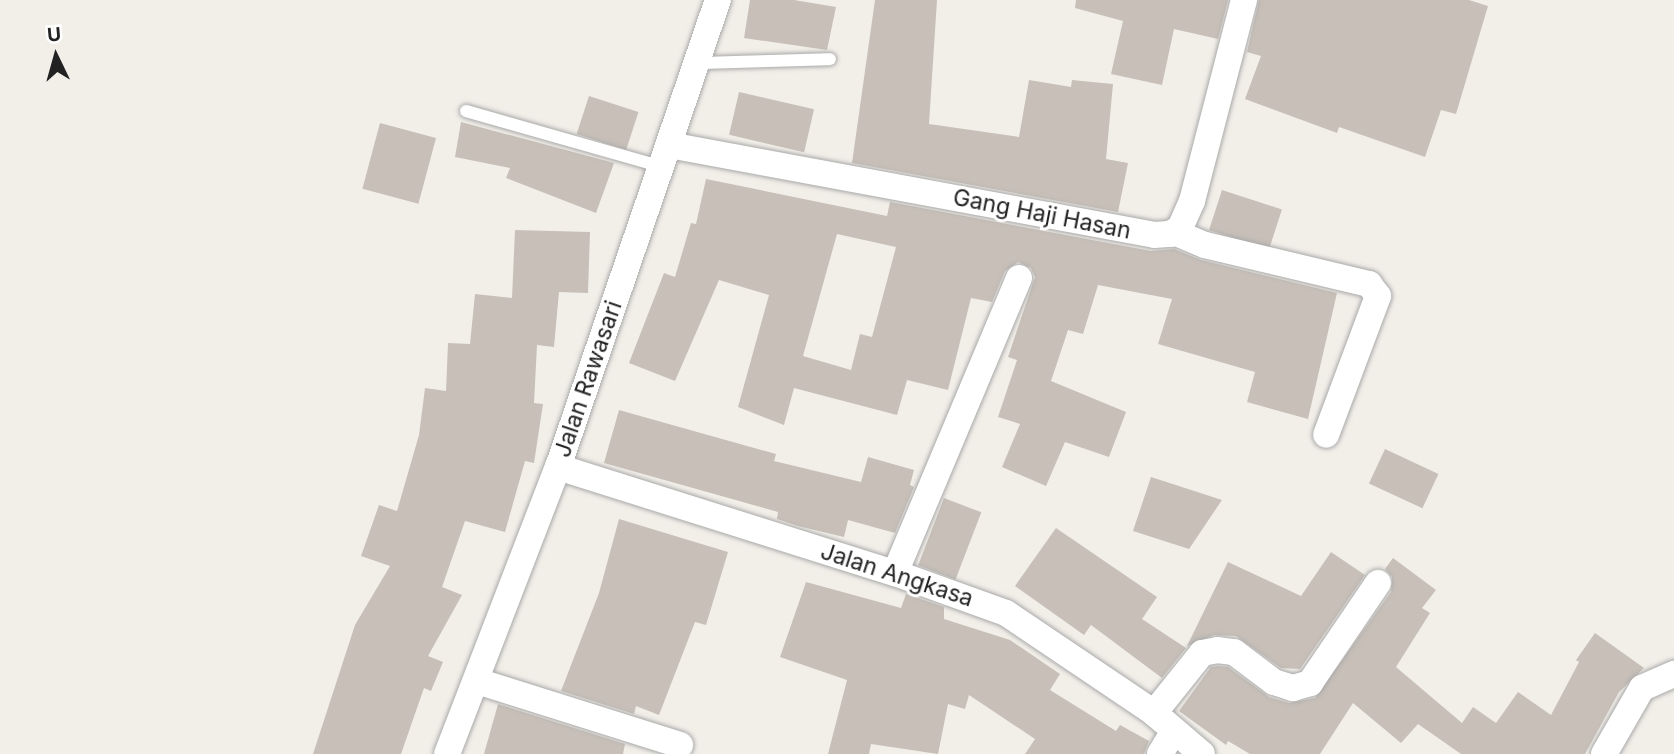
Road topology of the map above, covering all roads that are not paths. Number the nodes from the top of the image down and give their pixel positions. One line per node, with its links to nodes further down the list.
1 (719, 0): 4 (street, Jalan Rawasari)
2 (1244, 0): 7 (street)
3 (830, 58): 4 (lane)
4 (699, 63): 6 (street, Jalan Rawasari)
5 (466, 111): 6 (lane)
6 (665, 156): 7 (street, Gang Haji Hasan); 10 (street, Jalan Rawasari)
7 (1174, 232): 9 (street)
8 (1019, 278): 11 (street)
9 (1326, 435)
10 (558, 467): 11 (street, Jalan Angkasa); 14 (street, Jalan Rawasari)
11 (895, 573): 15 (street, Jalan Angkasa)
12 (1377, 583): 15 (street)
13 (1674, 674): 21 (street)
14 (477, 681): 17 (street); 18 (street, Jalan Rawasari)
15 (1154, 713): 16 (street, Jalan Angkasa)
16 (1174, 731): 19 (street); 20 (street, Jalan Angkasa)
17 (680, 745)
18 (447, 754)
19 (1160, 754)
20 (1202, 754)
21 (1604, 754)

